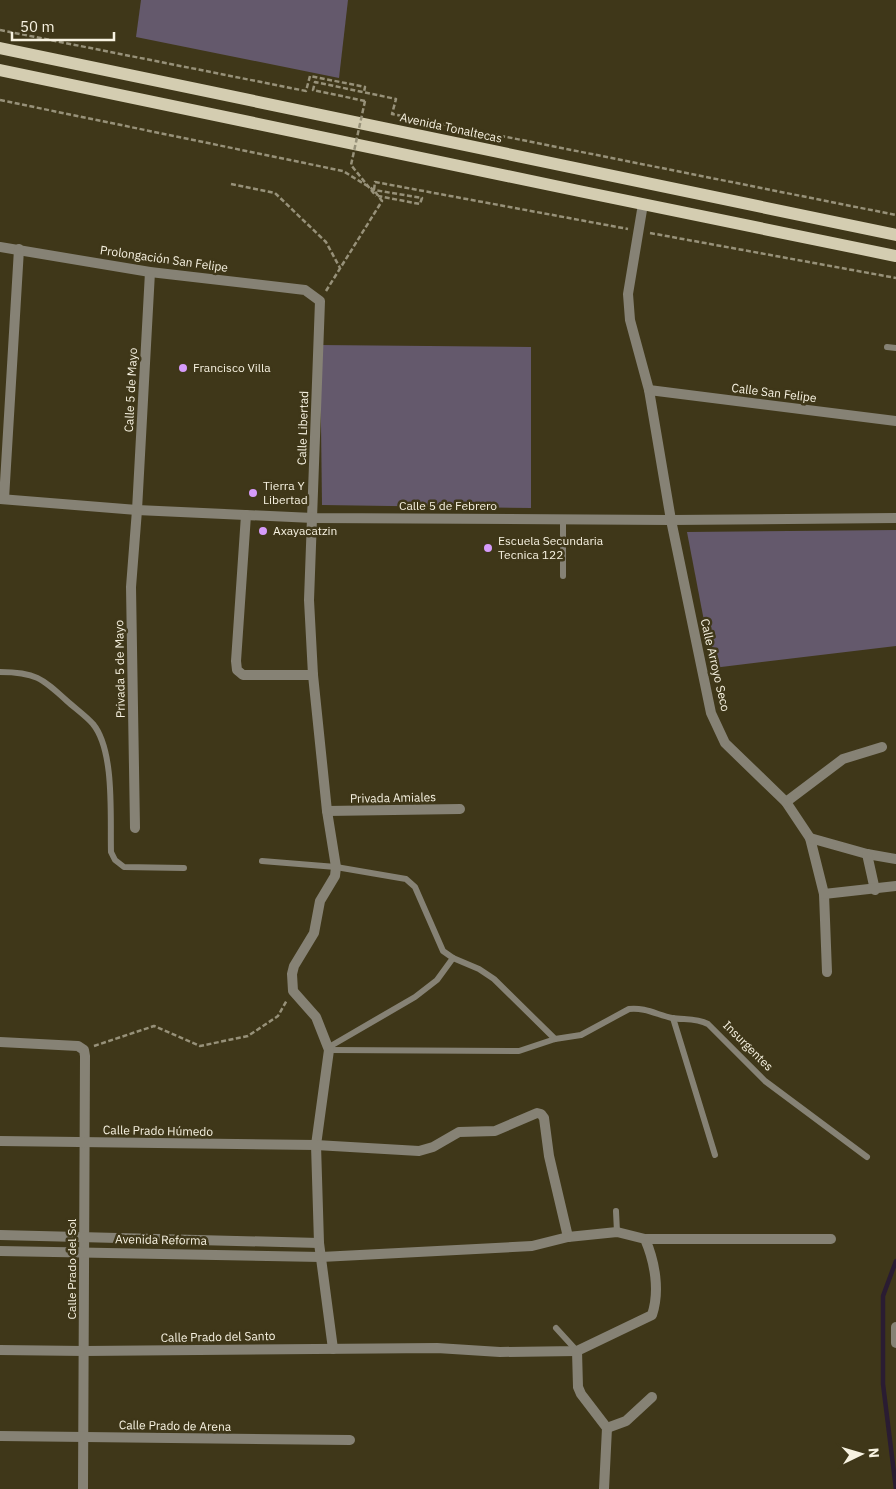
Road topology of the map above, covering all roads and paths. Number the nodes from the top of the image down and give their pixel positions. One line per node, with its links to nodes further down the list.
1 (0, 30): 4 (path)
2 (0, 48): 11 (main road, Avenida Tonaltecas)
3 (0, 70): 9 (main road)
4 (364, 92): 8 (path, bridge); 10 (path)
5 (0, 100): 8 (path)
6 (231, 184): 15 (path)
7 (388, 184): 8 (path)
8 (374, 190): 15 (path)
9 (643, 204): 14 (main road); 20 (street, Calle Arroyo Seco)
10 (896, 215)
11 (896, 235)
12 (0, 247): 13 (street, Prolongación San Felipe)
13 (19, 249): 16 (street, Prolongación San Felipe); 22 (street)
14 (896, 256)
15 (340, 268): 17 (path)
16 (150, 272): 17 (street, Prolongación San Felipe); 23 (street, Calle 5 de Mayo)
17 (320, 302): 25 (street, Calle Libertad)
18 (886, 347): 19 (lane)
19 (896, 348)
20 (649, 390): 21 (street, Calle San Felipe); 28 (street, Calle Arroyo Seco)
21 (896, 421)
22 (2, 499): 23 (street, Calle 5 de Febrero)
23 (137, 510): 24 (street, Calle 5 de Febrero); 36 (street, Privada 5 de Mayo)
24 (246, 515): 25 (street, Calle 5 de Febrero); 31 (street)
25 (313, 518): 27 (street, Calle 5 de Febrero); 31 (street, Calle Libertad)
26 (896, 518): 28 (street, Calle 5 de Febrero)
27 (563, 519): 28 (street, Calle 5 de Febrero); 29 (lane)
28 (671, 520): 33 (street, Calle Arroyo Seco)
29 (562, 576)
30 (0, 672): 42 (lane)
31 (313, 675): 35 (street, Calle Libertad)
32 (882, 747): 33 (street)
33 (786, 802): 37 (street, Calle Arroyo Seco)
34 (460, 809): 35 (street, Privada Amiales)
35 (327, 811): 41 (street, Calle Libertad)
36 (135, 828)
37 (810, 838): 38 (street); 45 (street, Calle Arroyo Seco)
38 (867, 854): 39 (street); 44 (street)
39 (896, 859)
40 (262, 861): 41 (lane)
41 (336, 867): 46 (lane); 48 (street)
42 (184, 868)
43 (896, 886): 44 (street)
44 (875, 890): 45 (street)
45 (824, 894): 47 (street, Calle Arroyo Seco)
46 (452, 958): 50 (lane); 52 (lane)
47 (827, 972)
48 (293, 991): 52 (street); 53 (path)
49 (673, 1018): 50 (lane, Insurgentes); 57 (lane); 58 (lane, Insurgentes)
50 (555, 1039): 52 (lane, Insurgentes)
51 (0, 1042): 53 (street)
52 (329, 1049): 56 (street)
53 (84, 1050): 55 (street, Calle Prado del Sol)
54 (0, 1141): 55 (street, Calle Prado Húmedo)
55 (85, 1143): 56 (street, Calle Prado Húmedo); 62 (street, Calle Prado del Sol)
56 (316, 1145): 63 (street, Calle Prado Húmedo); 66 (street)
57 (716, 1156)
58 (867, 1157)
59 (616, 1211): 60 (lane)
60 (617, 1232): 63 (street, Avenida Reforma); 64 (street, Avenida Reforma)
61 (0, 1235): 62 (street, Avenida Reforma)
62 (85, 1236): 66 (street, Avenida Reforma); 68 (street, Calle Prado del Sol)
63 (568, 1237): 69 (street, Avenida Reforma)
64 (645, 1239): 65 (street, Avenida Reforma); 76 (street)
65 (831, 1240)
66 (319, 1243): 69 (street)
67 (0, 1251): 68 (street, Avenida Reforma)
68 (84, 1251): 69 (street, Avenida Reforma); 75 (street, Calle Prado del Sol)
69 (321, 1257): 73 (street)
70 (896, 1327): 72 (street)
71 (556, 1328): 76 (lane)
72 (896, 1343)
73 (333, 1349): 75 (street, Calle Prado del Santo); 76 (street, Calle Prado del Santo)
74 (0, 1350): 75 (street, Calle Prado del Santo)
75 (84, 1351): 80 (street, Calle Prado del Sol)
76 (577, 1351): 78 (street)
77 (652, 1397): 78 (street)
78 (607, 1428): 83 (street)
79 (0, 1436): 80 (street, Calle Prado de Arena)
80 (84, 1437): 81 (street, Calle Prado de Arena); 82 (street, Calle Prado del Sol)
81 (350, 1440)
82 (83, 1489)
83 (604, 1489)

